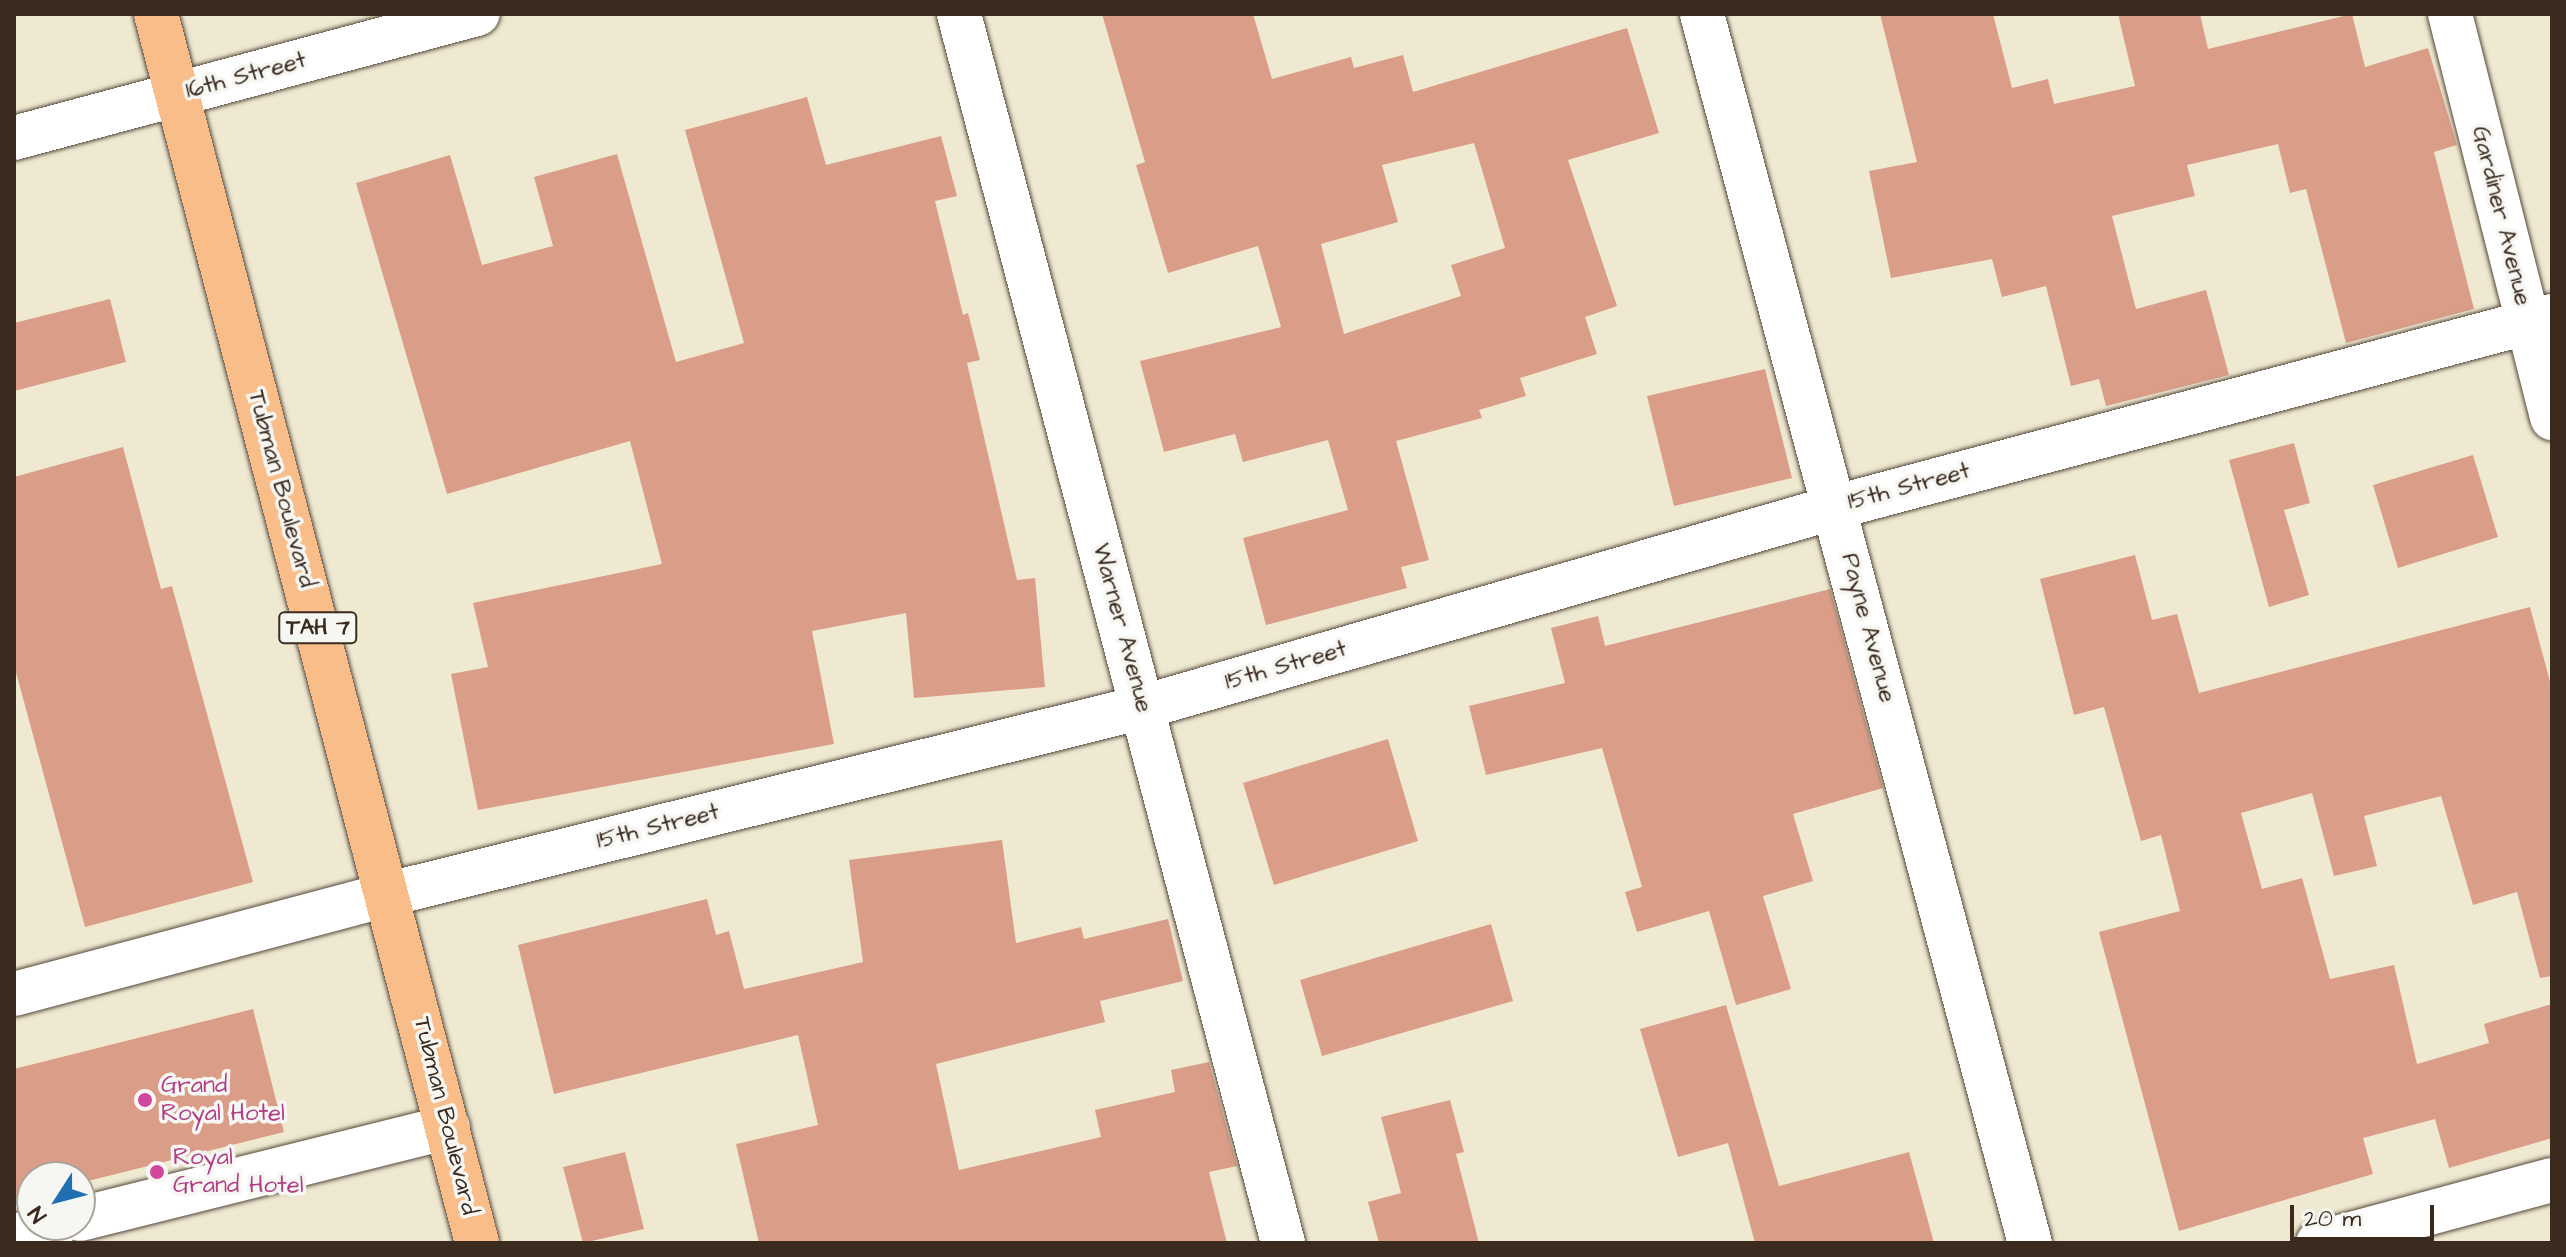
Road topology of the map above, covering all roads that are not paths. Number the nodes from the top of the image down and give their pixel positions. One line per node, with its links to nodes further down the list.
1 (156, 14): 6 (highway, Tubman Boulevard / TAH 7)
2 (478, 14): 6 (street, 16th Street)
3 (959, 14): 11 (street, Warner Avenue)
4 (1702, 14): 10 (street, Payne Avenue)
5 (2450, 14): 8 (street, Gardiner Avenue)
6 (177, 95): 7 (street, 16th Street); 12 (highway, Tubman Boulevard / TAH 7)
7 (14, 138)
8 (2540, 319): 9 (street, Gardiner Avenue); 10 (street, 15th Street)
9 (2552, 418)
10 (1836, 507): 11 (street, 15th Street); 19 (street, Payne Avenue)
11 (1143, 707): 12 (street, 15th Street); 18 (street, Warner Avenue)
12 (389, 894): 13 (street, 15th Street); 14 (highway, Tubman Boulevard / TAH 7)
13 (14, 994)
14 (448, 1127): 16 (street); 17 (highway, Tubman Boulevard / TAH 7)
15 (2552, 1180): 20 (street)
16 (96, 1215)
17 (477, 1243)
18 (1283, 1243)
19 (2030, 1243)
20 (2318, 1243)

